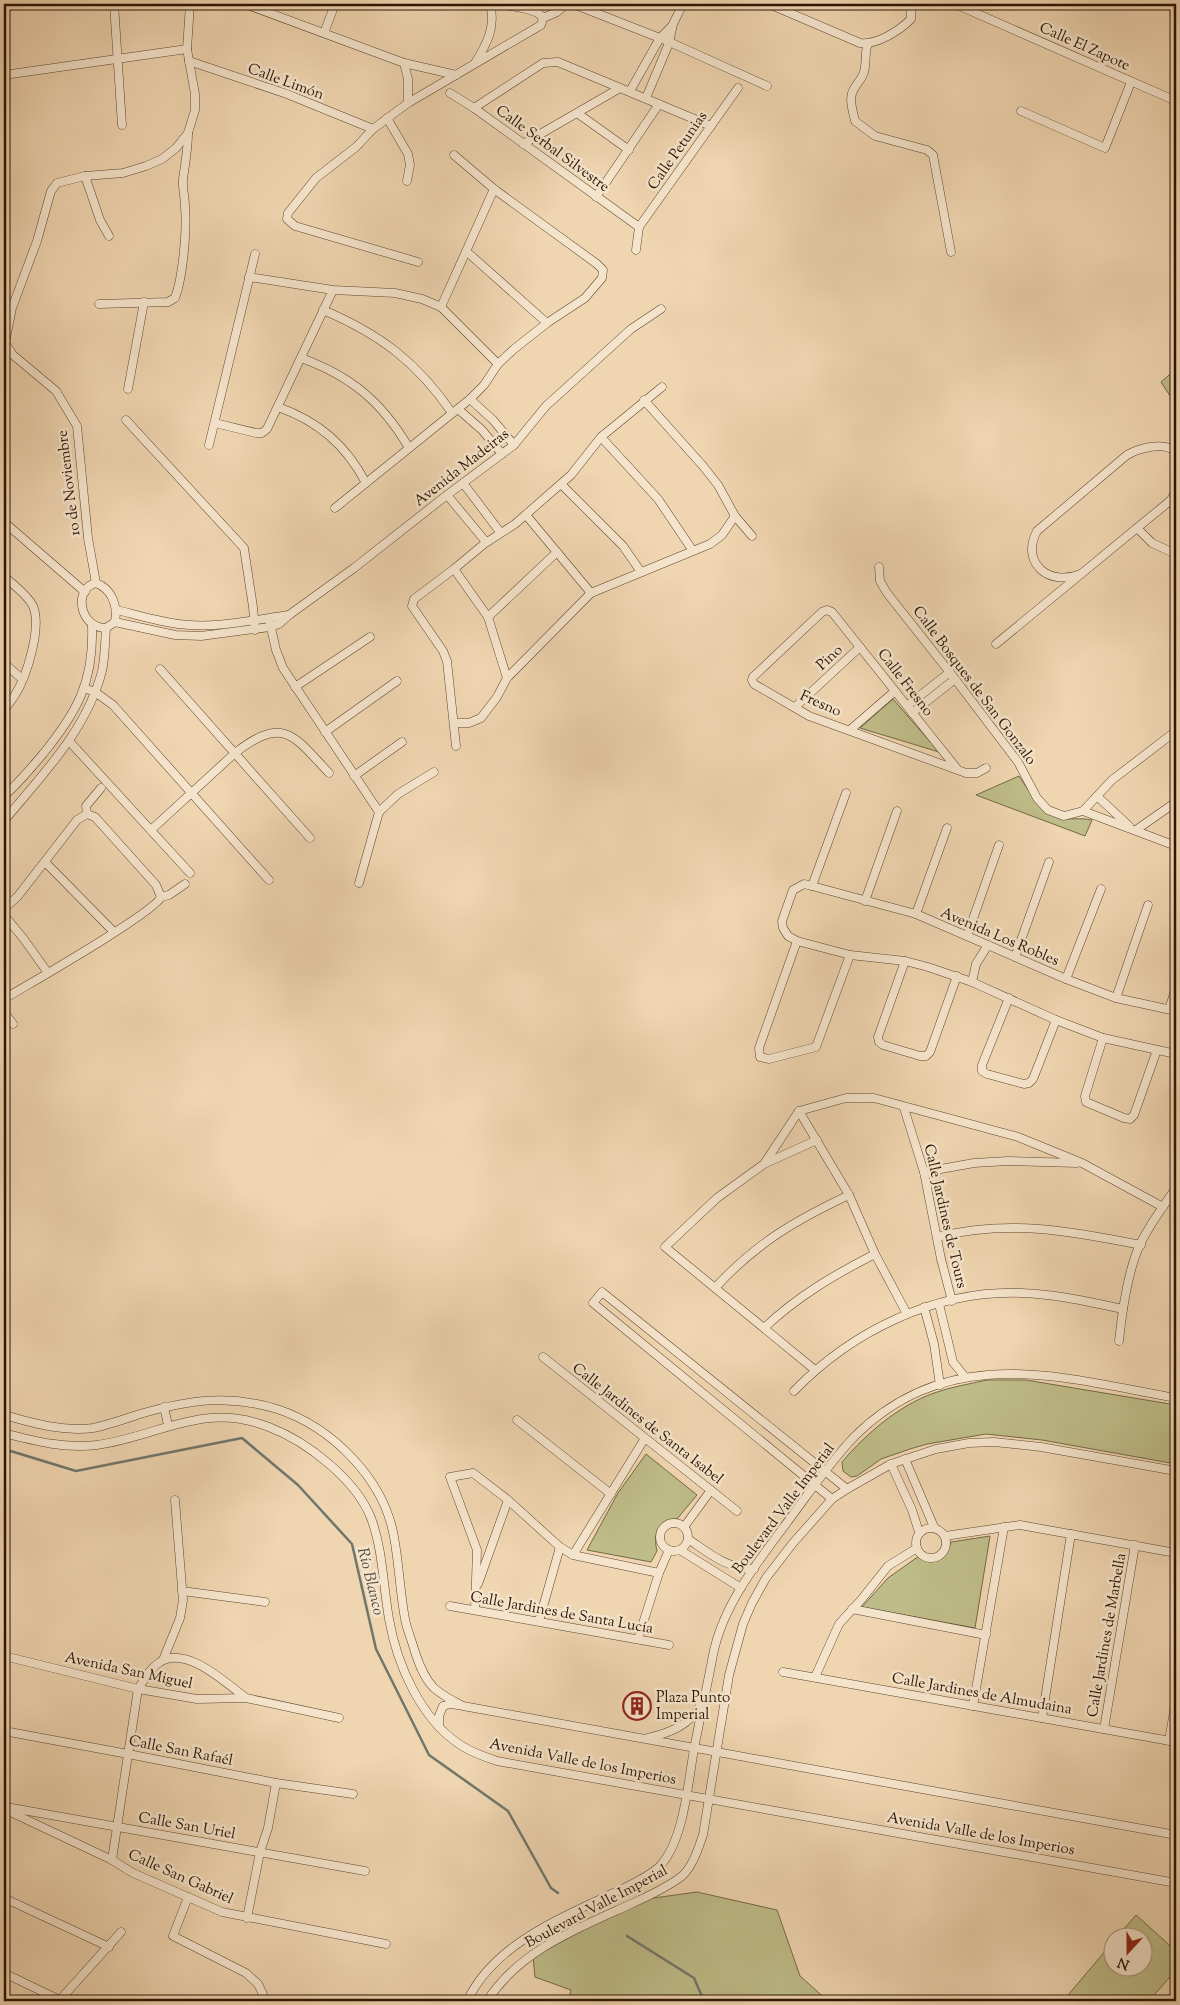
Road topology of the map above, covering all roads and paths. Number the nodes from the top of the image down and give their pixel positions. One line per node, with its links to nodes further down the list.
1 (114, 4): 20 (street)
2 (190, 4): 19 (street, 1o de Noviembre)
3 (245, 4): 15 (street)
4 (335, 4): 15 (street)
5 (490, 4): 23 (street)
6 (495, 4): 13 (street)
7 (566, 4): 13 (street)
8 (573, 4): 16 (street)
9 (683, 4): 14 (street)
10 (768, 4): 18 (street)
11 (911, 4): 18 (street)
12 (955, 4): 26 (street, Calle El Zapote)
13 (543, 18): 23 (street)
14 (673, 24): 16 (street); 17 (street)
15 (324, 33): 22 (street)
16 (660, 38): 17 (street); 30 (street)
17 (669, 43): 27 (street); 32 (street)
18 (868, 44): 55 (street)
19 (187, 49): 20 (street); 21 (street, 1o de Noviembre)
20 (118, 60): 24 (street); 40 (street)
21 (189, 62): 42 (street, Calle Limón); 43 (street, 1o de Noviembre)
22 (404, 63): 25 (street); 34 (street)
23 (474, 65): 25 (street)
24 (4, 75)
25 (456, 75): 34 (street)
26 (1131, 82): 33 (street, Calle El Zapote); 37 (street)
27 (767, 86)
28 (620, 88): 30 (street); 36 (street); 38 (street)
29 (738, 88): 41 (street, Calle Petunias)
30 (630, 91): 32 (street)
31 (450, 92): 36 (street, Calle Serbal Silvestre)
32 (646, 98): 35 (street)
33 (1176, 102)
34 (408, 103): 39 (street)
35 (659, 104): 41 (street); 45 (street)
36 (474, 108): 44 (street, Calle Serbal Silvestre)
37 (1021, 111)
38 (577, 113): 44 (street); 45 (street)
39 (388, 118): 42 (street); 48 (street)
40 (122, 125)
41 (711, 126): 51 (street, Calle Petunias)
42 (372, 129): 57 (street)
43 (188, 133): 47 (street, 1o de Noviembre); 60 (street)
44 (523, 144): 50 (street, Calle Serbal Silvestre)
45 (629, 150): 50 (street)
46 (454, 155): 49 (street)
47 (85, 176): 52 (street); 66 (street, 1o de Noviembre)
48 (407, 181)
49 (494, 189): 54 (street); 65 (street)
50 (596, 197): 51 (street, Calle Serbal Silvestre)
51 (639, 227): 53 (street)
52 (109, 236)
53 (636, 250)
54 (466, 251): 62 (street); 65 (street)
55 (951, 252)
56 (255, 254): 58 (street)
57 (418, 262)
58 (249, 277): 59 (street); 76 (street)
59 (333, 290): 62 (street); 64 (street)
60 (144, 302): 61 (street); 70 (street)
61 (99, 304)
62 (441, 307): 68 (street)
63 (661, 309): 79 (street, Avenida Madeiras)
64 (324, 310): 67 (street); 74 (street)
65 (547, 323): 68 (street)
66 (4, 342): 104 (street, 1o de Noviembre)
67 (301, 358): 73 (street); 80 (street)
68 (498, 364): 71 (street)
69 (662, 387): 72 (street)
70 (128, 389)
71 (470, 399): 74 (street); 79 (street)
72 (644, 400): 77 (street); 90 (street)
73 (278, 407): 76 (street); 83 (street)
74 (455, 411): 80 (street); 82 (street)
75 (126, 420): 110 (street)
76 (215, 423): 78 (street)
77 (601, 437): 85 (street); 96 (street)
78 (209, 445)
79 (514, 445): 82 (street, Avenida Madeiras)
80 (409, 448): 83 (street)
81 (1176, 452): 102 (street)
82 (502, 454): 84 (street, Avenida Madeiras)
83 (366, 483): 88 (street)
84 (463, 483): 87 (street, Avenida Madeiras); 93 (street)
85 (561, 484): 89 (street); 101 (street)
86 (1176, 491): 92 (street)
87 (447, 495): 95 (street); 112 (street, Avenida Madeiras)
88 (335, 508)
89 (526, 515): 93 (street); 97 (street)
90 (735, 516): 94 (street); 96 (street)
91 (4, 522): 105 (street)
92 (1137, 528): 98 (street); 102 (street)
93 (500, 532): 95 (street)
94 (752, 536)
95 (486, 542): 100 (street)
96 (693, 551): 101 (street)
97 (557, 552): 106 (street); 109 (street)
98 (1176, 554)
99 (879, 567): 123 (street, Calle Bosques de San Gonzalo)
100 (454, 569): 109 (street); 134 (street)
101 (641, 572): 106 (street)
102 (1081, 574): 119 (street)
103 (4, 576): 125 (street)
104 (96, 583): 105 (street); 107 (street)
105 (86, 592): 114 (street)
106 (591, 593): 124 (street)
107 (117, 610): 111 (street); 113 (street, Avenida Madeiras)
108 (832, 612): 120 (street, Calle Fresno); 131 (street, Fresno)
109 (488, 616): 124 (street)
110 (255, 620): 112 (street, Avenida Madeiras); 113 (street, Avenida Madeiras); 116 (street)
111 (115, 622): 115 (street); 117 (street, Avenida Madeiras)
112 (269, 623): 116 (street, Avenida Madeiras); 127 (street)
113 (178, 624): 117 (street)
114 (92, 626): 115 (street); 128 (street)
115 (106, 628): 130 (street)
116 (255, 630): 117 (street, Avenida Madeiras)
117 (175, 635)
118 (370, 637): 127 (street)
119 (996, 644)
120 (860, 647): 129 (street, Calle Fresno); 131 (street, Pino)
121 (4, 663): 125 (street)
122 (160, 669): 141 (street)
123 (953, 675): 132 (street); 155 (street, Calle Bosques de San Gonzalo)
124 (507, 678): 134 (street)
125 (22, 679): 133 (street)
126 (397, 681): 137 (street)
127 (296, 687): 137 (street)
128 (84, 688): 130 (street); 150 (street)
129 (895, 691): 132 (street, Calle Fresno); 135 (street)
130 (95, 692): 138 (street); 149 (street)
131 (795, 707): 135 (street, Fresno)
132 (909, 709): 143 (street, Calle Fresno)
133 (4, 710)
134 (454, 723): 140 (street)
135 (850, 730): 143 (street, Fresno)
136 (1176, 731): 151 (street)
137 (325, 732): 146 (street)
138 (69, 740): 158 (street); 160 (street)
139 (402, 742): 146 (street)
140 (456, 746)
141 (235, 753): 145 (street); 149 (street); 162 (street)
142 (986, 768): 143 (street, Fresno)
143 (958, 770)
144 (434, 772): 156 (street)
145 (329, 774)
146 (354, 776): 156 (street)
147 (101, 788): 157 (street)
148 (846, 793): 171 (street)
149 (192, 794): 160 (street); 168 (street)
150 (4, 796)
151 (1097, 796): 155 (street); 161 (street)
152 (1176, 802): 161 (street)
153 (4, 810): 158 (street)
154 (897, 811): 175 (street)
155 (1083, 811): 161 (street)
156 (379, 812): 169 (street)
157 (87, 814): 165 (street); 174 (street)
158 (4, 821)
159 (947, 828): 179 (street)
160 (151, 830): 167 (street)
161 (1134, 830): 164 (street)
162 (310, 838)
163 (999, 845): 182 (street)
164 (1176, 846)
165 (45, 862): 176 (street); 181 (street)
166 (1049, 862): 186 (street)
167 (190, 872)
168 (269, 880)
169 (358, 883)
170 (185, 884): 174 (street)
171 (812, 886): 175 (street, Avenida Los Robles); 183 (street)
172 (1101, 889): 190 (street)
173 (4, 897): 176 (street)
174 (161, 897): 181 (street)
175 (865, 901): 179 (street, Avenida Los Robles)
176 (12, 902): 178 (street)
177 (1148, 905): 194 (street)
178 (4, 909)
179 (916, 914): 182 (street, Avenida Los Robles)
180 (4, 915): 188 (street)
181 (114, 932): 188 (street)
182 (967, 936): 184 (street, Avenida Los Robles)
183 (797, 941): 185 (street); 185 (street)
184 (988, 945): 186 (street, Avenida Los Robles); 191 (street)
185 (850, 955): 187 (street)
186 (1014, 957): 190 (street, Avenida Los Robles)
187 (905, 961): 189 (street); 189 (street)
188 (48, 973): 195 (street)
189 (957, 976): 191 (street)
190 (1066, 979): 194 (street, Avenida Los Robles)
191 (972, 982): 193 (street)
192 (1176, 988): 196 (street)
193 (1008, 998): 198 (street); 198 (street)
194 (1116, 998): 196 (street, Avenida Los Robles)
195 (4, 999)
196 (1173, 1010)
197 (4, 1012): 199 (street)
198 (1056, 1020): 200 (street)
199 (13, 1024)
200 (1103, 1038): 201 (street); 201 (street)
201 (1157, 1050): 202 (street)
202 (1176, 1054)
203 (904, 1108): 204 (street); 206 (street); 208 (street, Calle Jardines de Tours)
204 (799, 1111): 205 (street); 207 (street)
205 (817, 1140): 207 (street); 210 (street)
206 (1082, 1163): 208 (street); 211 (street)
207 (764, 1164): 215 (street)
208 (924, 1172): 212 (street, Calle Jardines de Tours)
209 (1176, 1188): 211 (street)
210 (849, 1195): 214 (street); 215 (street)
211 (1163, 1207): 213 (street)
212 (937, 1237): 213 (street); 216 (street, Calle Jardines de Tours)
213 (1141, 1245): 219 (street)
214 (875, 1254): 220 (street); 221 (street)
215 (715, 1288): 221 (street)
216 (952, 1301): 217 (street); 219 (street)
217 (939, 1304): 218 (street); 226 (street)
218 (924, 1307): 220 (street); 227 (street)
219 (1123, 1309): 222 (street)
220 (906, 1314): 224 (street)
221 (764, 1328): 224 (street)
222 (1119, 1342)
223 (543, 1357): 237 (street, Calle Jardines de Santa Isabel)
224 (815, 1370): 229 (street)
225 (708, 1376): 228 (street); 228 (street); 239 (street)
226 (965, 1377): 227 (street, Boulevard Valle Imperial); 230 (street, Boulevard Valle Imperial)
227 (940, 1385): 243 (street, Boulevard Valle Imperial)
228 (697, 1387): 242 (street)
229 (794, 1391)
230 (1176, 1398)
231 (164, 1407): 234 (street, Avenida Valle de los Imperios); 235 (street); 255 (street, Avenida Valle de los Imperios)
232 (4, 1416): 234 (street, Avenida Valle de los Imperios)
233 (517, 1420): 250 (street)
234 (37, 1424): 238 (street)
235 (168, 1425): 238 (street, Avenida Valle de los Imperios); 256 (street, Avenida Valle de los Imperios)
236 (4, 1433): 238 (street, Avenida Valle de los Imperios)
237 (645, 1438): 248 (street, Calle Jardines de Santa Isabel); 250 (street)
238 (34, 1440)
239 (808, 1457): 242 (street); 243 (street)
240 (904, 1459): 241 (street, Boulevard Valle Imperial); 244 (street, Boulevard Valle Imperial); 246 (street)
241 (891, 1464): 247 (street, Boulevard Valle Imperial); 249 (street)
242 (798, 1471): 245 (street)
243 (826, 1471): 245 (street, Boulevard Valle Imperial); 247 (street)
244 (1176, 1471)
245 (814, 1485): 253 (street); 272 (street, Boulevard Valle Imperial)
246 (916, 1485): 249 (street); 258 (street)
247 (846, 1489): 253 (street, Boulevard Valle Imperial)
248 (711, 1490): 254 (street, Calle Jardines de Santa Isabel); 257 (street)
249 (903, 1490): 260 (street)
250 (611, 1494): 270 (street)
251 (175, 1500): 276 (street)
252 (508, 1500): 265 (street); 277 (street); 277 (street)
253 (832, 1500): 284 (street, Boulevard Valle Imperial)
254 (737, 1511)
255 (387, 1514): 256 (street); 296 (street, Avenida Valle de los Imperios)
256 (371, 1518): 300 (street, Avenida Valle de los Imperios)
257 (684, 1527): 263 (street); 267 (street)
258 (934, 1527): 260 (street); 262 (street)
259 (1004, 1527): 261 (street); 262 (street); 285 (street)
260 (919, 1532): 266 (street)
261 (1071, 1534): 264 (street); 299 (street)
262 (946, 1536): 266 (street)
263 (688, 1539): 268 (street); 271 (street)
264 (1135, 1545): 269 (street); 301 (street, Calle Jardines de Marbella)
265 (560, 1547): 270 (street); 283 (street)
266 (917, 1548): 280 (street)
267 (669, 1550): 268 (street); 273 (street)
268 (680, 1550): 274 (street)
269 (1176, 1553)
270 (573, 1555): 273 (street)
271 (724, 1562): 272 (street); 274 (street)
272 (754, 1569): 275 (street, Boulevard Valle Imperial)
273 (659, 1573): 286 (street)
274 (717, 1573): 275 (street)
275 (742, 1588): 282 (street, Boulevard Valle Imperial)
276 (182, 1591): 278 (street); 289 (street)
277 (476, 1591): 281 (street)
278 (265, 1602)
279 (450, 1606): 281 (street, Calle Jardines de Santa Lucía)
280 (852, 1609): 285 (street); 291 (street)
281 (475, 1610): 283 (street, Calle Jardines de Santa Lucía)
282 (726, 1618): 284 (street); 293 (street, Boulevard Valle Imperial)
283 (539, 1621): 286 (street, Calle Jardines de Santa Lucía)
284 (742, 1624): 306 (street, Boulevard Valle Imperial)
285 (986, 1635): 297 (street)
286 (638, 1639): 287 (street, Calle Jardines de Santa Lucía)
287 (669, 1645)
288 (4, 1656): 292 (street, Avenida San Miguel)
289 (163, 1660): 292 (street); 294 (street)
290 (783, 1672): 291 (street, Calle Jardines de Almudaina)
291 (815, 1677): 297 (street, Calle Jardines de Almudaina)
292 (138, 1689): 294 (street, Avenida San Miguel); 307 (street)
293 (706, 1693): 303 (street); 305 (street, Boulevard Valle Imperial)
294 (246, 1698): 298 (street, Avenida San Miguel)
295 (1176, 1699): 304 (street)
296 (463, 1706): 300 (street); 303 (street, Avenida Valle de los Imperios)
297 (974, 1706): 299 (street, Calle Jardines de Almudaina)
298 (339, 1718)
299 (1042, 1718): 301 (street, Calle Jardines de Almudaina)
300 (438, 1727): 310 (street, Avenida Valle de los Imperios)
301 (1104, 1729): 304 (street, Calle Jardines de Almudaina)
302 (4, 1732): 307 (street, Calle San Rafaél)
303 (642, 1739): 305 (street, Avenida Valle de los Imperios)
304 (1173, 1741)
305 (694, 1748): 306 (street, Avenida Valle de los Imperios); 310 (street, Boulevard Valle Imperial)
306 (717, 1752): 311 (street, Boulevard Valle Imperial); 314 (street, Avenida Valle de los Imperios)
307 (128, 1754): 308 (street, Calle San Rafaél); 313 (street)
308 (276, 1783): 309 (street, Calle San Rafaél); 315 (street)
309 (353, 1794)
310 (686, 1794): 311 (street, Avenida Valle de los Imperios); 321 (street, Boulevard Valle Imperial)
311 (710, 1798): 318 (street, Avenida Valle de los Imperios); 322 (street, Boulevard Valle Imperial)
312 (4, 1807): 313 (street, Calle San Uriel); 316 (street, Calle San Gabriel)
313 (117, 1826): 315 (street, Calle San Uriel); 316 (street)
314 (1176, 1835)
315 (260, 1852): 317 (street, Calle San Uriel); 323 (street)
316 (112, 1860): 319 (street, Calle San Gabriel)
317 (366, 1871)
318 (1176, 1883)
319 (188, 1897): 323 (street, Calle San Gabriel); 329 (street)
320 (4, 1898): 326 (street)
321 (598, 1901): 322 (street); 330 (street, Boulevard Valle Imperial)
322 (607, 1915): 331 (street, Boulevard Valle Imperial)
323 (247, 1918): 325 (street, Calle San Gabriel)
324 (121, 1932): 326 (street)
325 (386, 1944)
326 (108, 1947): 328 (street)
327 (4, 1973): 328 (street)
328 (59, 2001)
329 (266, 2001)
330 (467, 2001)
331 (487, 2001)

